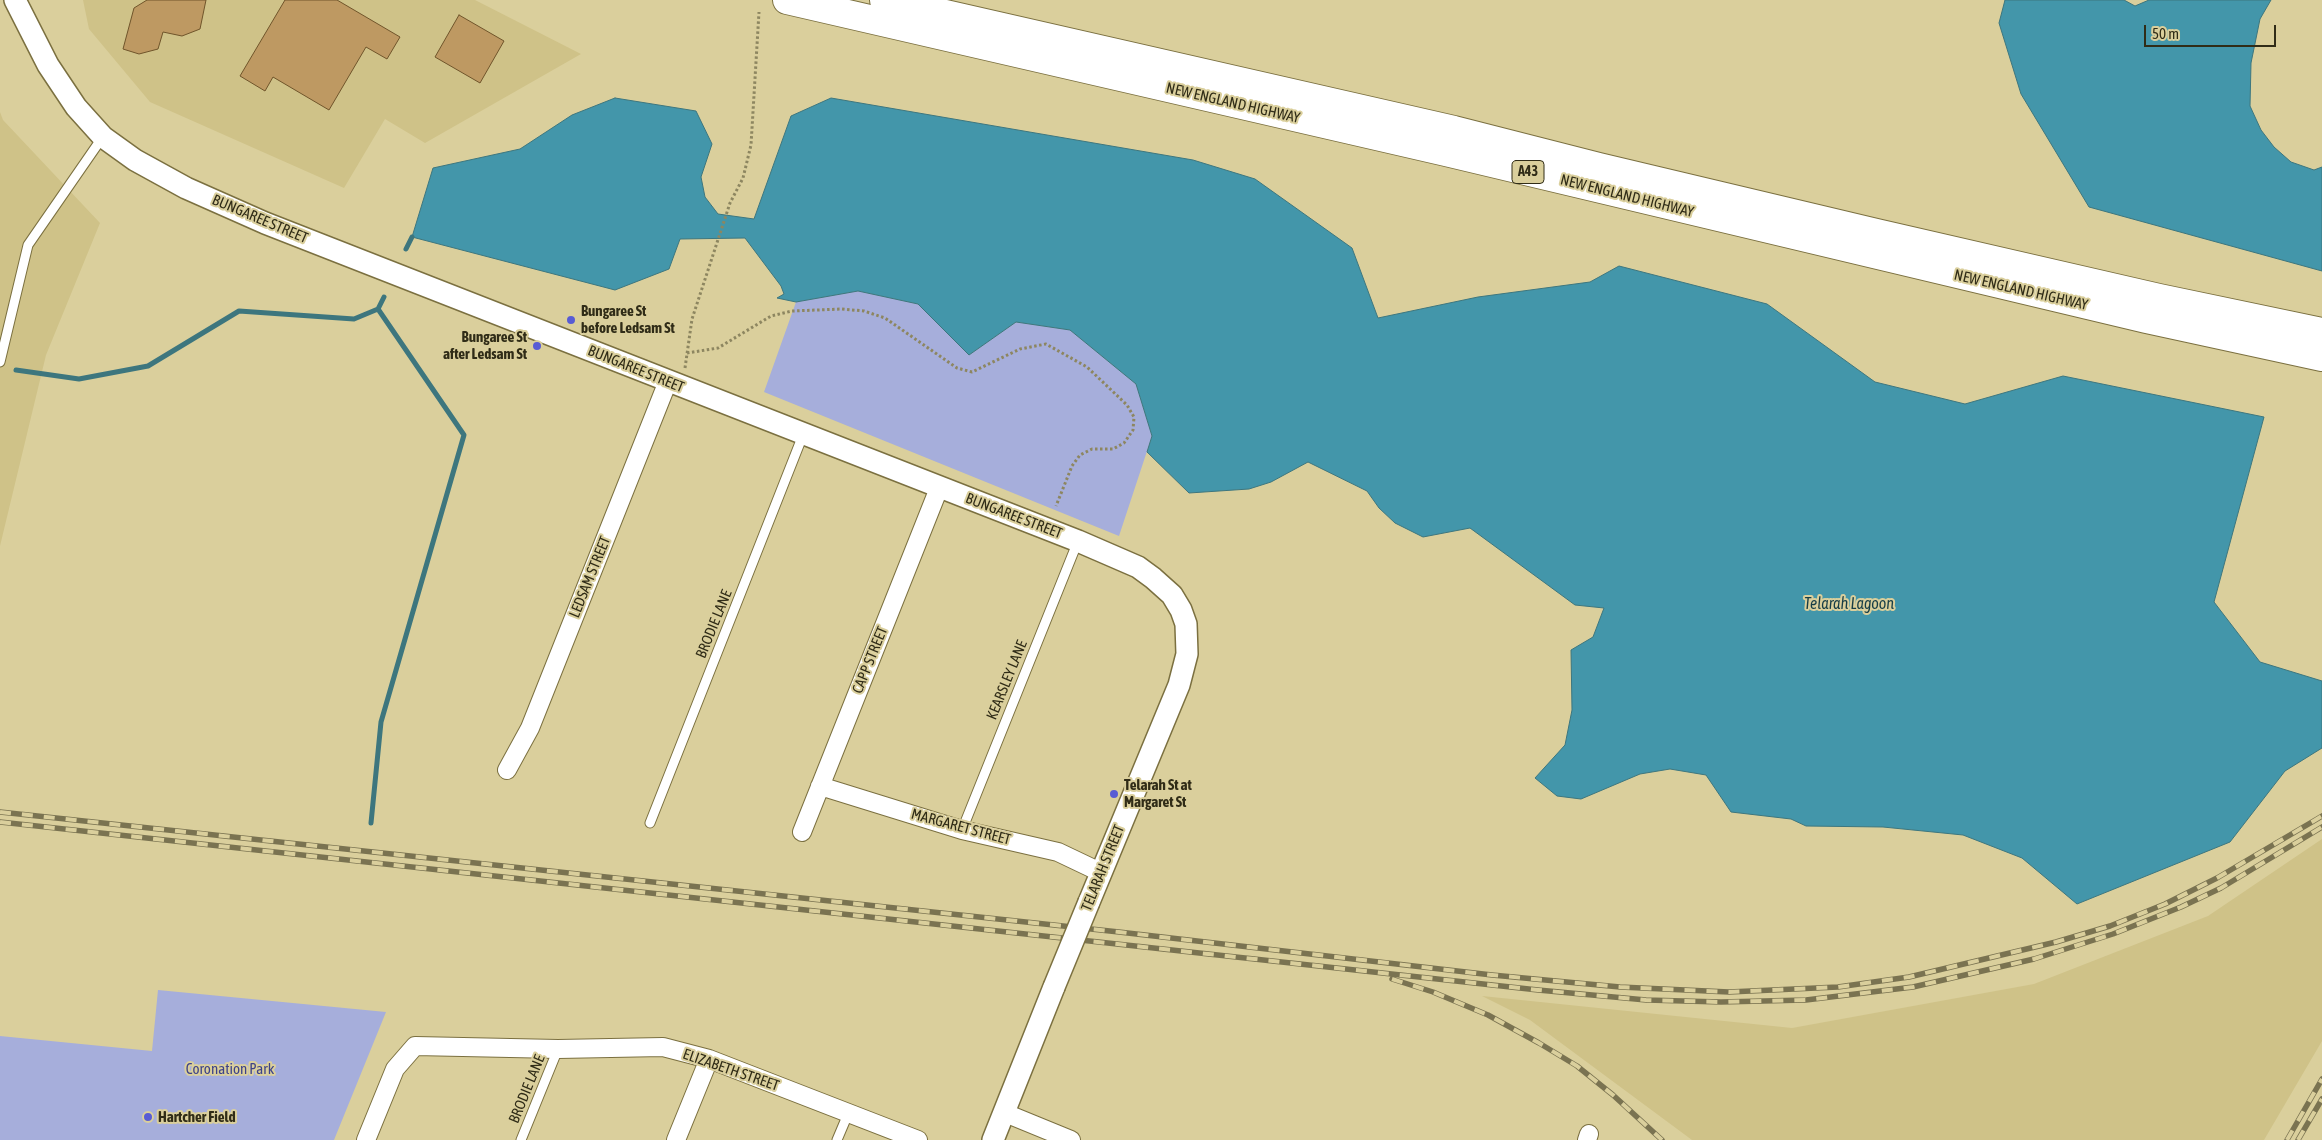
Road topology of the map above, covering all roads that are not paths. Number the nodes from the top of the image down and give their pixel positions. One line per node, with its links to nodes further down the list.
1 (15, 0): 5 (street, BUNGAREE STREET)
2 (31, 0): 5 (street, BUNGAREE STREET)
3 (787, 0): 8 (highway, NEW ENGLAND HIGHWAY / A43)
4 (884, 0): 8 (highway, NEW ENGLAND HIGHWAY / A43)
5 (48, 65): 6 (street, BUNGAREE STREET)
6 (102, 137): 10 (lane); 11 (street, BUNGAREE STREET)
7 (2322, 332): 8 (highway, NEW ENGLAND HIGHWAY / A43)
8 (2270, 335): 9 (highway, NEW ENGLAND HIGHWAY / A43)
9 (2322, 357)
10 (0, 362)
11 (676, 376): 12 (street, BUNGAREE STREET); 16 (street, LEDSAM STREET)
12 (803, 435): 13 (street, BUNGAREE STREET); 18 (lane, BRODIE LANE)
13 (939, 488): 14 (street, BUNGAREE STREET); 17 (street, CAPP STREET)
14 (1078, 541): 15 (street, BUNGAREE STREET); 19 (lane, KEARSLEY LANE)
15 (1172, 594): 21 (street, TELARAH STREET)
16 (507, 770)
17 (820, 786): 19 (street, MARGARET STREET); 20 (street, CAPP STREET)
18 (650, 822)
19 (962, 830): 21 (street, MARGARET STREET)
20 (802, 832)
21 (1100, 872): 24 (street, TELARAH STREET, bridge)
22 (558, 1049): 23 (street, ELIZABETH STREET); 26 (street, ELIZABETH STREET); 27 (lane, BRODIE LANE)
23 (709, 1059): 25 (street, ELIZABETH STREET); 28 (street)
24 (1004, 1113): 31 (street, TELARAH STREET); 32 (street)
25 (848, 1114): 29 (lane); 30 (street, ELIZABETH STREET)
26 (366, 1140)
27 (521, 1140)
28 (676, 1140)
29 (837, 1140)
30 (918, 1140)
31 (993, 1140)
32 (1071, 1140)

